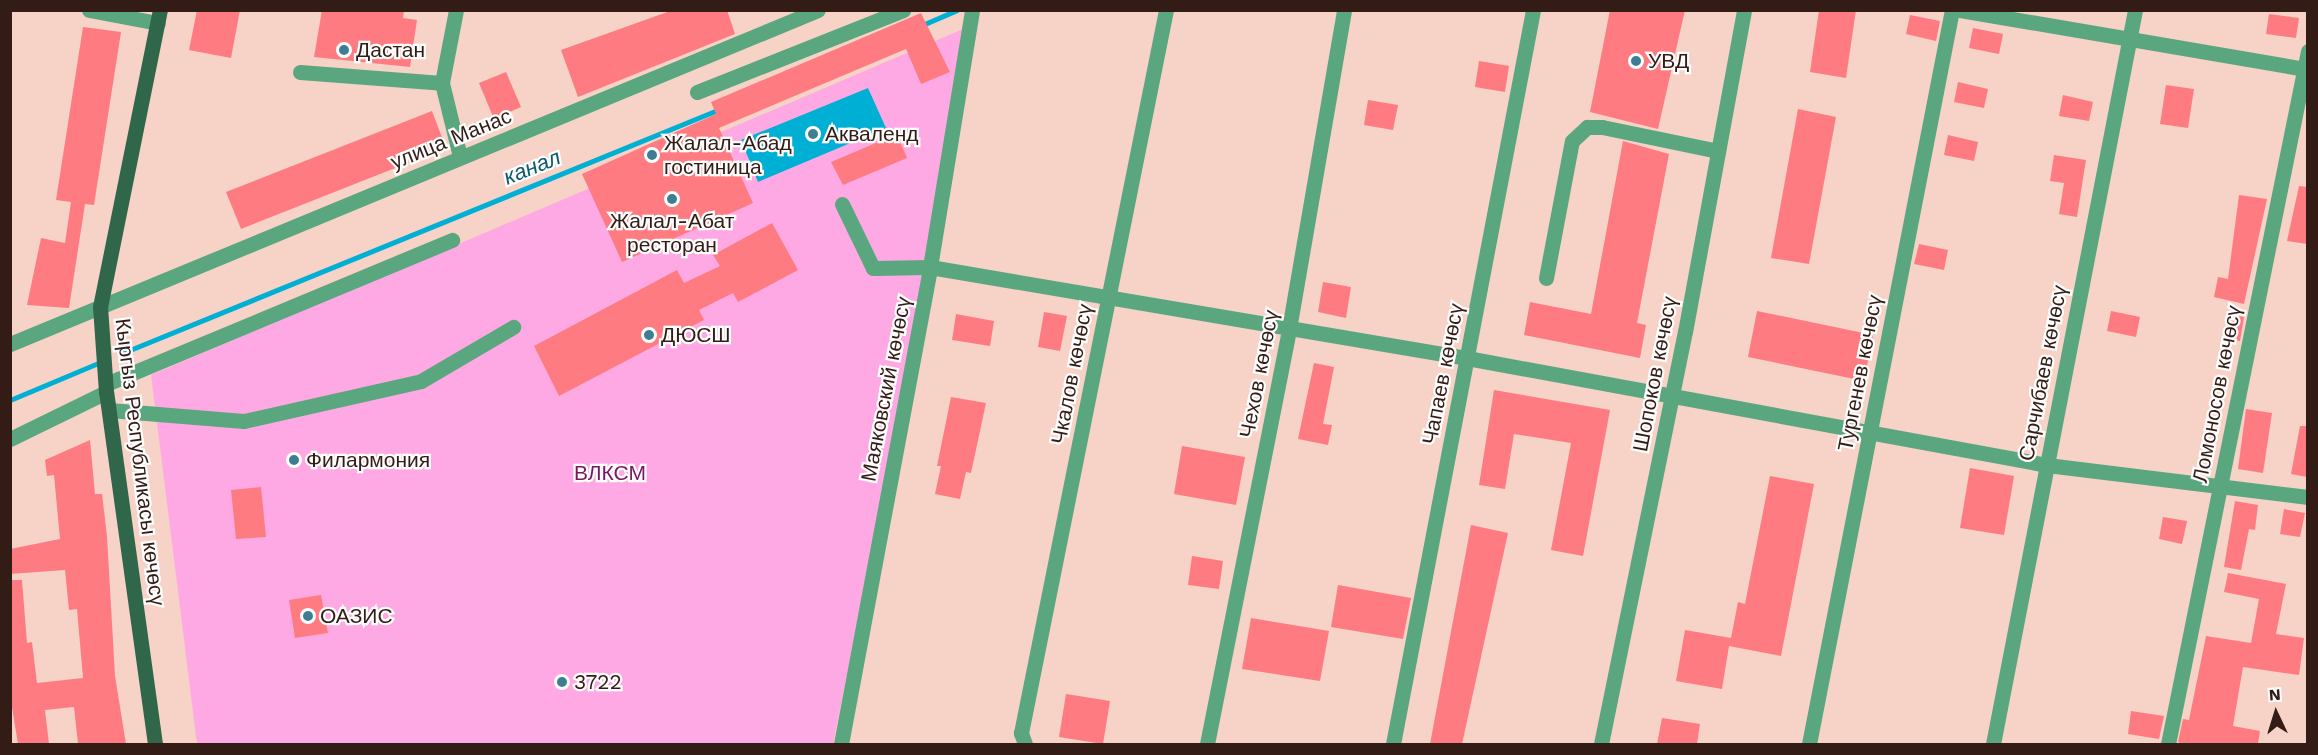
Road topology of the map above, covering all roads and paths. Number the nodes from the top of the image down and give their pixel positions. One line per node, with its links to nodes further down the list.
1 (89, 10): 13 (street)
2 (456, 10): 18 (street)
3 (818, 10): 21 (street, улица Манас)
4 (903, 10): 19 (street)
5 (1166, 10): 26 (street, Чкалов көчөсү)
6 (1344, 10): 29 (street, Чехов көчөсү)
7 (1533, 10): 31 (street, Чапаев көчөсү)
8 (1744, 10): 20 (street, Шопоков көчөсү)
9 (1952, 10): 35 (street, Тургенев көчөсү)
10 (1960, 10): 14 (street)
11 (2135, 10): 14 (street, Сарчибаев көчөсү)
12 (972, 13): 24 (street, Маяковский көчөсү)
13 (159, 16): 27 (main road, Кыргыз Республикасы көчөсү)
14 (2129, 42): 16 (street); 37 (street, Сарчибаев көчөсү)
15 (2307, 51): 16 (street, Ломоносов көчөсү)
16 (2304, 69): 38 (street, Ломоносов көчөсү)
17 (300, 72): 18 (street)
18 (442, 83): 21 (street)
19 (697, 92)
20 (1718, 151): 25 (street); 33 (street, Шопоков көчөсү)
21 (460, 157): 27 (street, улица Манас)
22 (842, 204): 24 (street)
23 (452, 240): 32 (street)
24 (930, 267): 26 (street); 41 (street, Маяковский көчөсү)
25 (1546, 278)
26 (1108, 299): 29 (street); 42 (street, Чкалов көчөсү)
27 (100, 307): 30 (street, улица Манас); 32 (main road, Кыргыз Республикасы көчөсү)
28 (513, 327): 34 (street)
29 (1289, 329): 31 (street); 43 (street, Чехов көчөсү)
30 (10, 344)
31 (1467, 358): 33 (street); 44 (street, Чапаев көчөсү)
32 (106, 388): 34 (main road, Кыргыз Республикасы көчөсү); 36 (street)
33 (1672, 395): 35 (street); 45 (street, Шопоков көчөсү)
34 (109, 410): 40 (main road, Кыргыз Республикасы көчөсү)
35 (1870, 431): 37 (street); 46 (street, Тургенев көчөсү)
36 (10, 439)
37 (2047, 465): 38 (street); 47 (street, Сарчибаев көчөсү)
38 (2221, 485): 39 (street); 48 (street, Ломоносов көчөсү)
39 (2307, 498)
40 (155, 744)
41 (841, 744)
42 (1025, 744)
43 (1207, 744)
44 (1394, 744)
45 (1601, 744)
46 (1809, 744)
47 (1993, 744)
48 (2168, 744)

